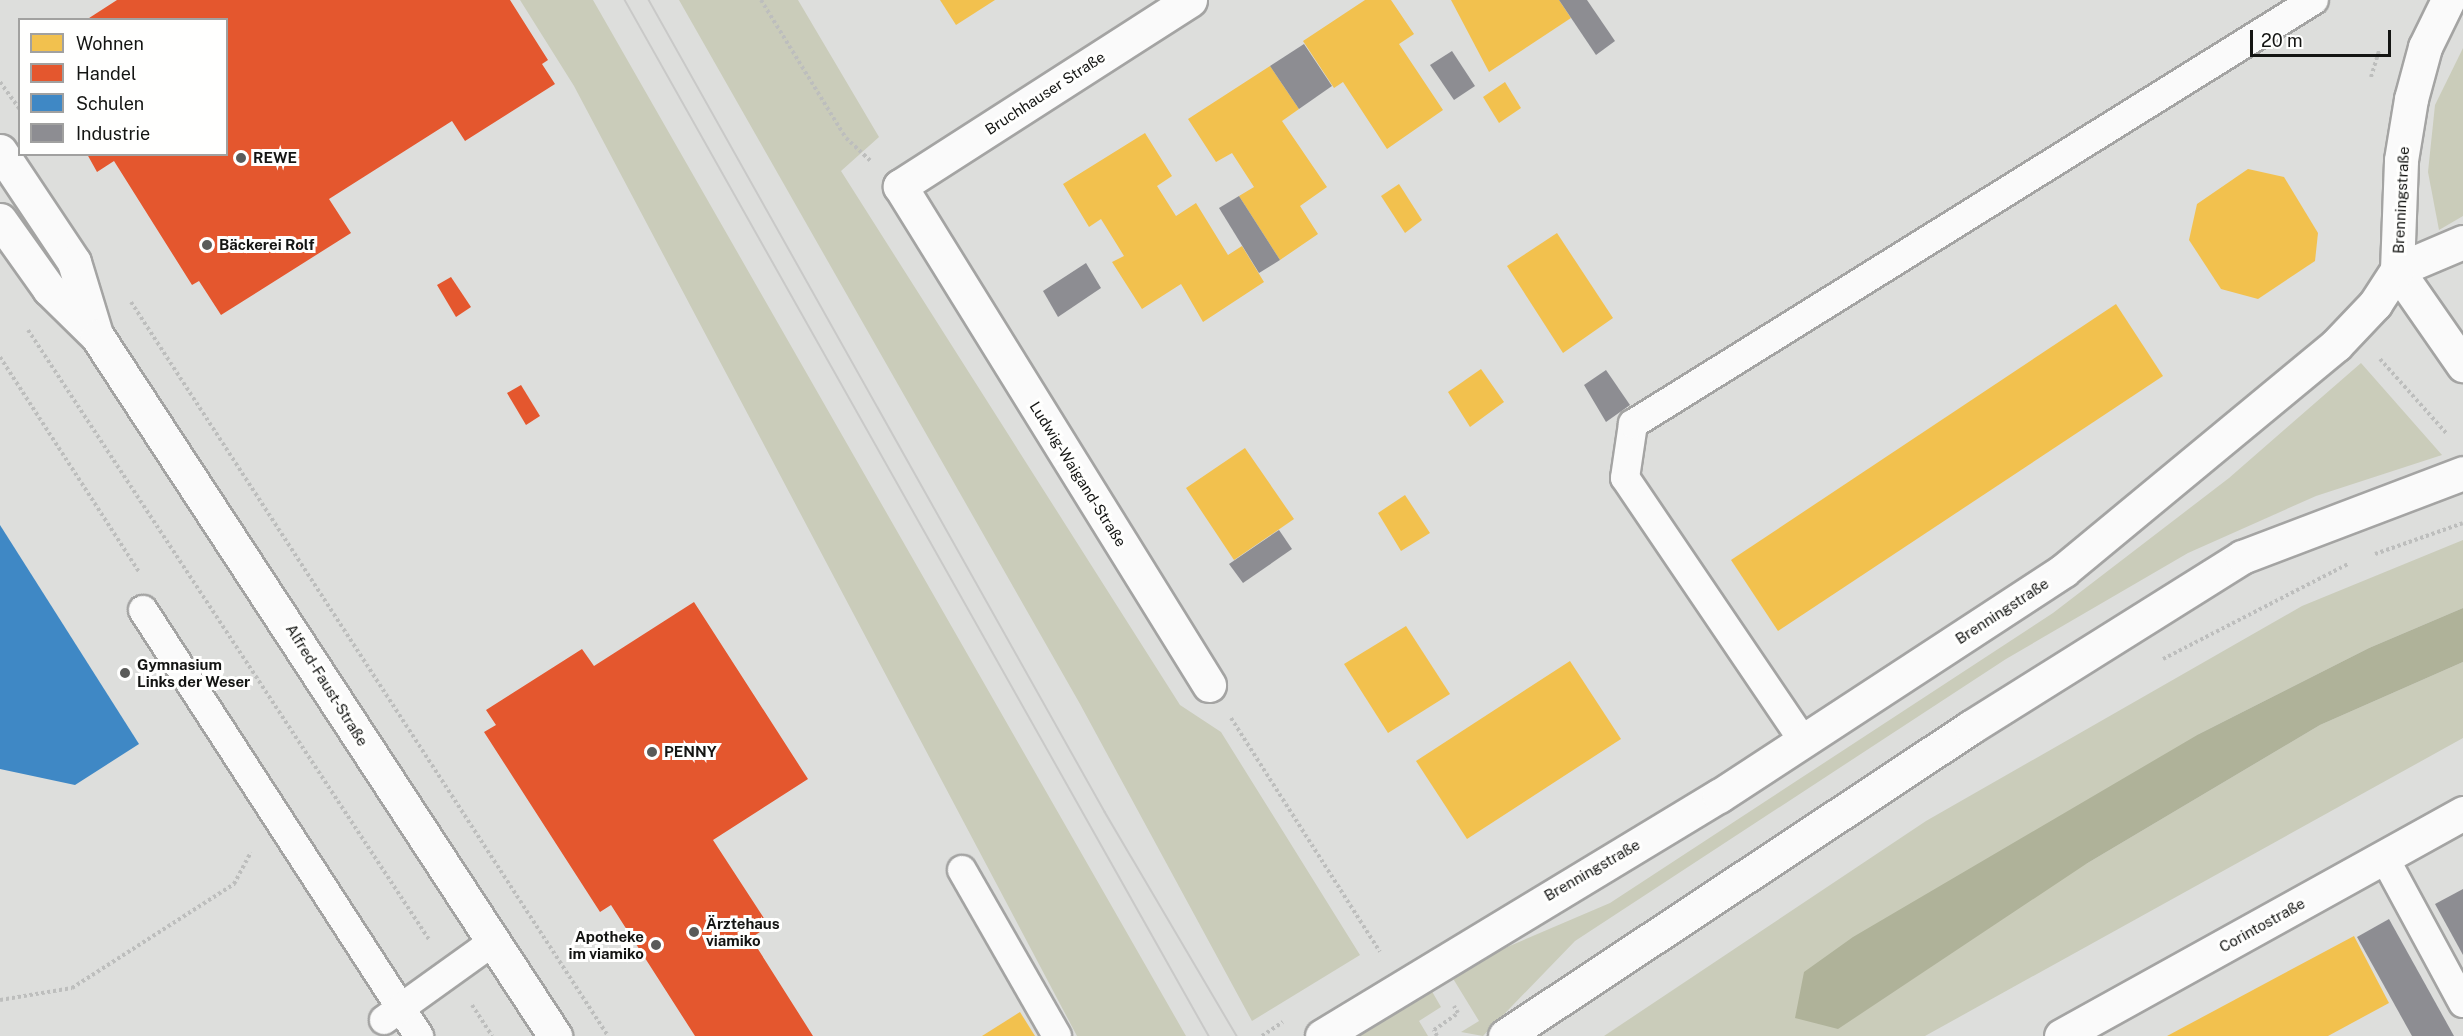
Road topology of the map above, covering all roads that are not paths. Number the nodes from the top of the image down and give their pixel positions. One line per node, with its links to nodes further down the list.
1 (1190, 0): 5 (street, Bruchhauser Straße)
2 (2314, 0): 14 (lane)
3 (2448, 0): 8 (street, Brenningstraße)
4 (0, 151): 9 (street, Alfred-Faust-Straße)
5 (900, 186): 13 (street, Ludwig-Waigand-Straße)
6 (0, 220): 9 (street, Alfred-Faust-Straße)
7 (2463, 242): 8 (street)
8 (2397, 270): 10 (street); 14 (street, Brenningstraße)
9 (97, 336): 18 (street, Alfred-Faust-Straße)
10 (2463, 364)
11 (2459, 458): 25 (street)
12 (143, 610): 20 (lane)
13 (1209, 685)
14 (1804, 742): 24 (street, Brenningstraße)
15 (2463, 813): 16 (street, Corintostraße)
16 (2384, 857): 19 (lane); 26 (street, Corintostraße)
17 (962, 870): 23 (lane)
18 (491, 943): 20 (lane); 22 (street, Alfred-Faust-Straße)
19 (2463, 1003)
20 (392, 1014): 21 (lane)
21 (419, 1036)
22 (555, 1036)
23 (1057, 1036)
24 (1323, 1036)
25 (1505, 1036)
26 (2061, 1036)

